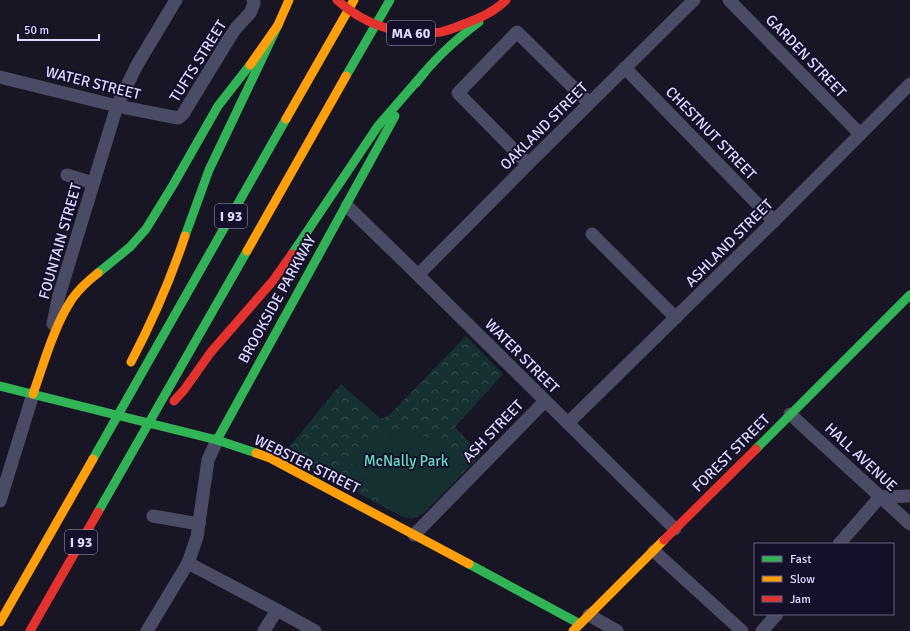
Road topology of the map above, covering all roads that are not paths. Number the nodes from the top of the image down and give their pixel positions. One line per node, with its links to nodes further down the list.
1 (176, 0): 17 (street, FOUNTAIN STREET)
2 (253, 0): 18 (street, TUFTS STREET)
3 (289, 0): 11 (main road)
4 (337, 0): 10 (main road, MA 60)
5 (354, 0): 36 (main road, I 93)
6 (390, 0): 38 (main road, I 93)
7 (694, 0): 12 (street, OAKLAND STREET)
8 (729, 0): 19 (street, GARDEN STREET)
9 (506, 1): 10 (main road, MA 60)
10 (490, 14): 13 (main road, BROOKSIDE PARKWAY)
11 (278, 25): 29 (main road); 30 (main road)
12 (624, 68): 16 (street, OAKLAND STREET); 24 (street, CHESTNUT STREET)
13 (424, 73): 23 (main road, BROOKSIDE PARKWAY); 38 (main road)
14 (0, 76): 17 (street, WATER STREET)
15 (910, 84): 19 (street, ASHLAND STREET)
16 (589, 103): 20 (street, OAKLAND STREET); 20 (street)
17 (117, 106): 18 (street, WATER STREET); 22 (street, FOUNTAIN STREET)
18 (178, 118)
19 (860, 134): 24 (street, ASHLAND STREET)
20 (528, 164): 26 (street, OAKLAND STREET)
21 (67, 175): 22 (street)
22 (93, 183): 29 (street, FOUNTAIN STREET)
23 (347, 206): 26 (street, WATER STREET); 39 (main road, BROOKSIDE PARKWAY)
24 (774, 221): 28 (street, ASHLAND STREET)
25 (592, 234): 28 (street)
26 (418, 275): 34 (street, WATER STREET)
27 (910, 295): 35 (main road, FOREST STREET)
28 (676, 318): 37 (street, ASHLAND STREET)
29 (47, 357): 33 (main road, FOUNTAIN STREET)
30 (127, 372)
31 (124, 385): 36 (main road)
32 (0, 386): 33 (main road, WEBSTER STREET)
33 (33, 394): 39 (main road, WEBSTER STREET); 42 (street, FOUNTAIN STREET)
34 (546, 401): 37 (street, WATER STREET); 47 (street, ASH STREET)
35 (790, 414): 41 (street, HALL AVENUE); 46 (main road, FOREST STREET)
36 (114, 422): 53 (main road, I 93)
37 (568, 424): 46 (street, WATER STREET)
38 (145, 430): 55 (main road, I 93)
39 (217, 440): 44 (street, BROOKSIDE PARKWAY); 47 (main road, WEBSTER STREET)
40 (910, 496): 41 (street)
41 (880, 497): 45 (street, HALL AVENUE); 48 (street)
42 (0, 501)
43 (153, 516): 44 (street)
44 (199, 524): 50 (street, BROOKSIDE PARKWAY)
45 (910, 524)
46 (675, 529): 49 (main road, FOREST STREET)
47 (414, 535): 54 (main road, WEBSTER STREET)
48 (840, 543)
49 (654, 551): 54 (main road, FOREST STREET); 60 (street)
50 (188, 563): 51 (street); 56 (street, BROOKSIDE PARKWAY)
51 (277, 610): 57 (street); 58 (street)
52 (776, 615): 61 (street)
53 (0, 622)
54 (581, 623): 59 (street)
55 (30, 631)
56 (147, 631)
57 (264, 631)
58 (315, 631)
59 (617, 631)
60 (742, 631)
61 (762, 631)

